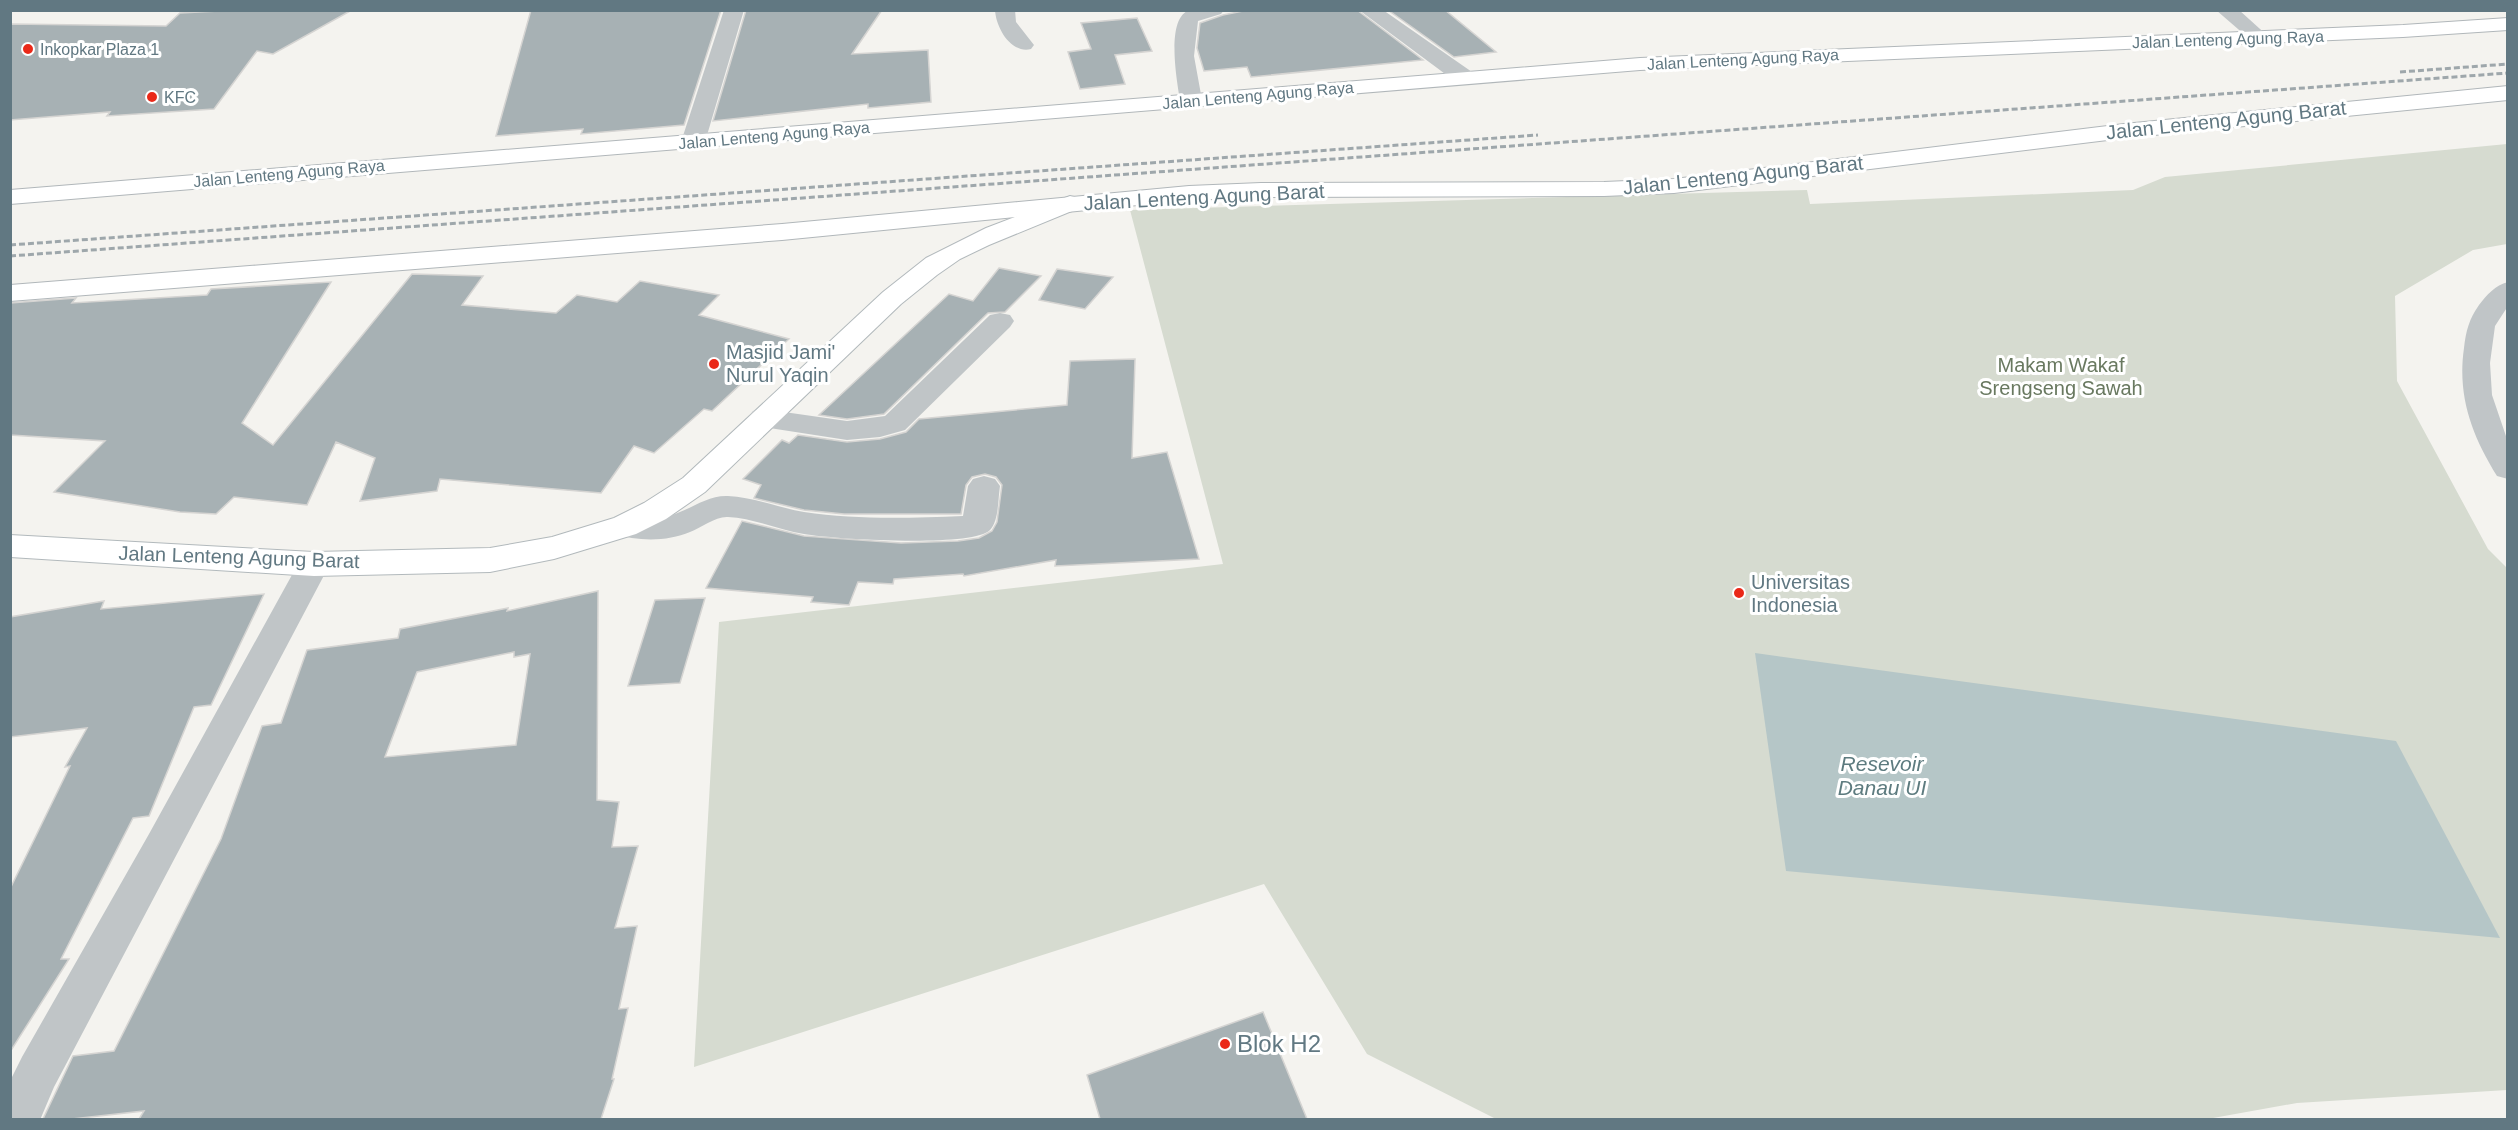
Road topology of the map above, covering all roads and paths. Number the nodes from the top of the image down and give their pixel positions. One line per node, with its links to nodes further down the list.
1 (734, 10): 12 (street)
2 (1005, 10): 8 (street)
3 (1214, 10): 11 (street)
4 (1369, 10): 9 (street)
5 (2226, 10): 7 (street)
6 (2508, 24): 7 (main road, Jalan Lenteng Agung Raya)
7 (2260, 38): 9 (main road, Jalan Lenteng Agung Raya)
8 (1024, 45)
9 (1464, 77): 11 (main road, Jalan Lenteng Agung Raya)
10 (2508, 93): 14 (main road, Jalan Lenteng Agung Barat)
11 (1191, 100): 12 (main road, Jalan Lenteng Agung Raya)
12 (693, 142): 13 (main road, Jalan Lenteng Agung Raya)
13 (10, 196)
14 (1070, 204): 16 (main road); 18 (main road, Jalan Lenteng Agung Barat)
15 (2508, 290): 19 (street)
16 (10, 293)
17 (1000, 321): 18 (street)
18 (763, 418): 21 (main road, Jalan Lenteng Agung Barat)
19 (2508, 469)
20 (984, 486): 21 (street)
21 (625, 526): 23 (main road, Jalan Lenteng Agung Barat)
22 (10, 546): 23 (main road, Jalan Lenteng Agung Barat)
23 (314, 564): 24 (street)
24 (24, 1074): 25 (street)
25 (16, 1119)

